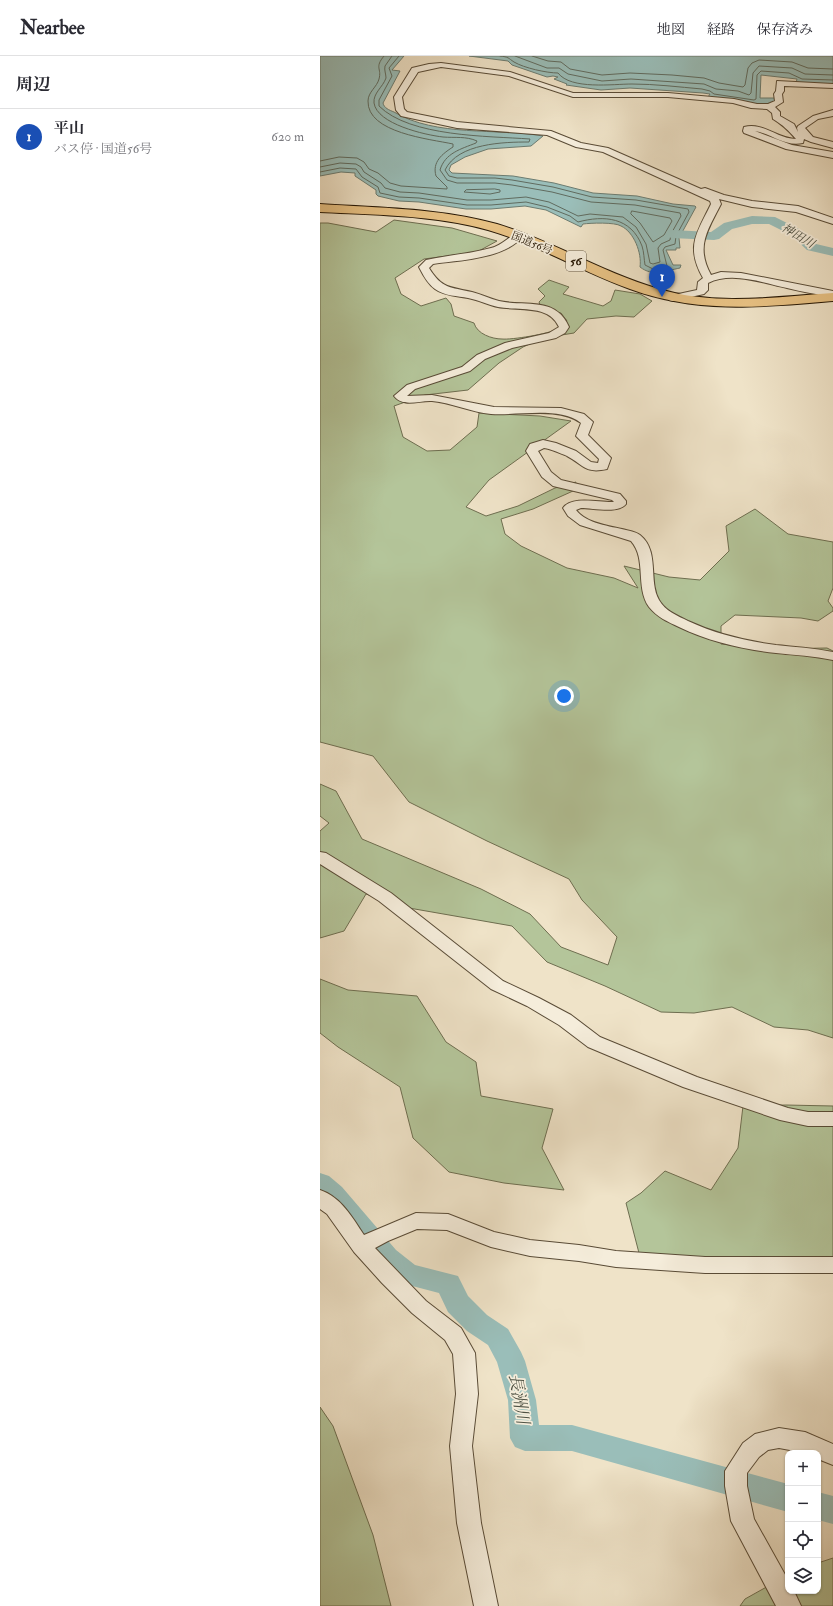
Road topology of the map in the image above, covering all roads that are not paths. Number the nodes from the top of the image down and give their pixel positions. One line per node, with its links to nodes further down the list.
1 (833, 86): 2 (street)
2 (770, 107): 5 (street); 6 (street)
3 (833, 113): 4 (street)
4 (833, 145)
5 (833, 155)
6 (681, 183): 8 (street); 10 (street)
7 (320, 208): 9 (highway, 国道56号 / 56)
8 (833, 221)
9 (518, 236): 13 (highway, 国道56号 / 56); 14 (street)
10 (708, 278): 11 (street); 13 (street)
11 (833, 294)
12 (833, 297): 13 (highway, 国道56号 / 56)
13 (673, 298)
14 (833, 656)
15 (320, 857): 16 (street)
16 (833, 1119)
17 (320, 1198): 18 (street)
18 (361, 1246): 19 (street); 21 (street)
19 (833, 1265)
20 (833, 1455): 22 (street)
21 (486, 1606)
22 (789, 1606)

